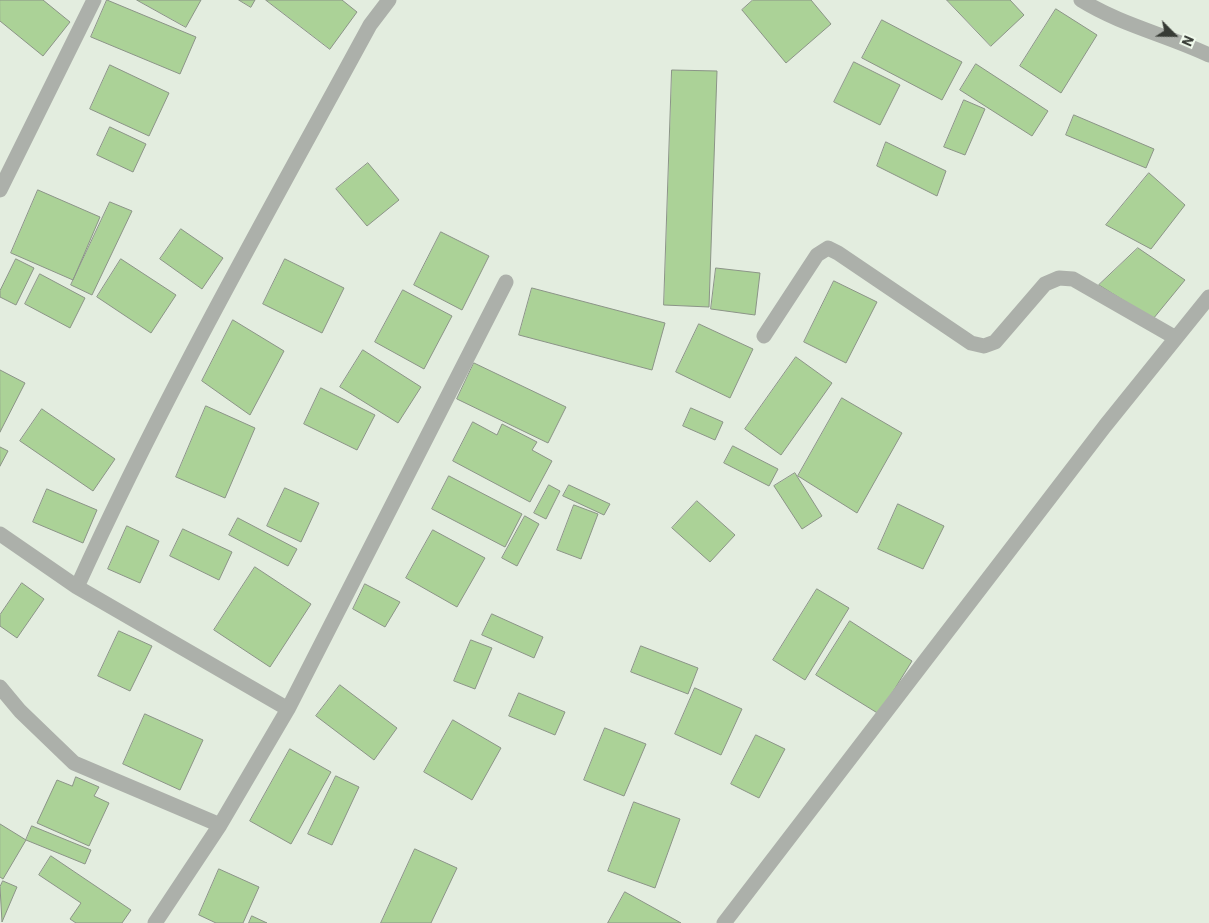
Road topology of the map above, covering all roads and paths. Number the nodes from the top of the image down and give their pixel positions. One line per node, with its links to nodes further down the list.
1 (94, 0): 5 (street)
2 (389, 0): 11 (street)
3 (1081, 0): 4 (street)
4 (1209, 55)
5 (0, 190)
6 (506, 282): 13 (street)
7 (1209, 298): 9 (street)
8 (764, 336): 9 (street)
9 (1176, 338): 16 (street)
10 (0, 534): 11 (street)
11 (77, 587): 13 (street)
12 (0, 687): 14 (street)
13 (288, 709): 14 (street)
14 (220, 825): 15 (street)
15 (155, 923)
16 (724, 923)

